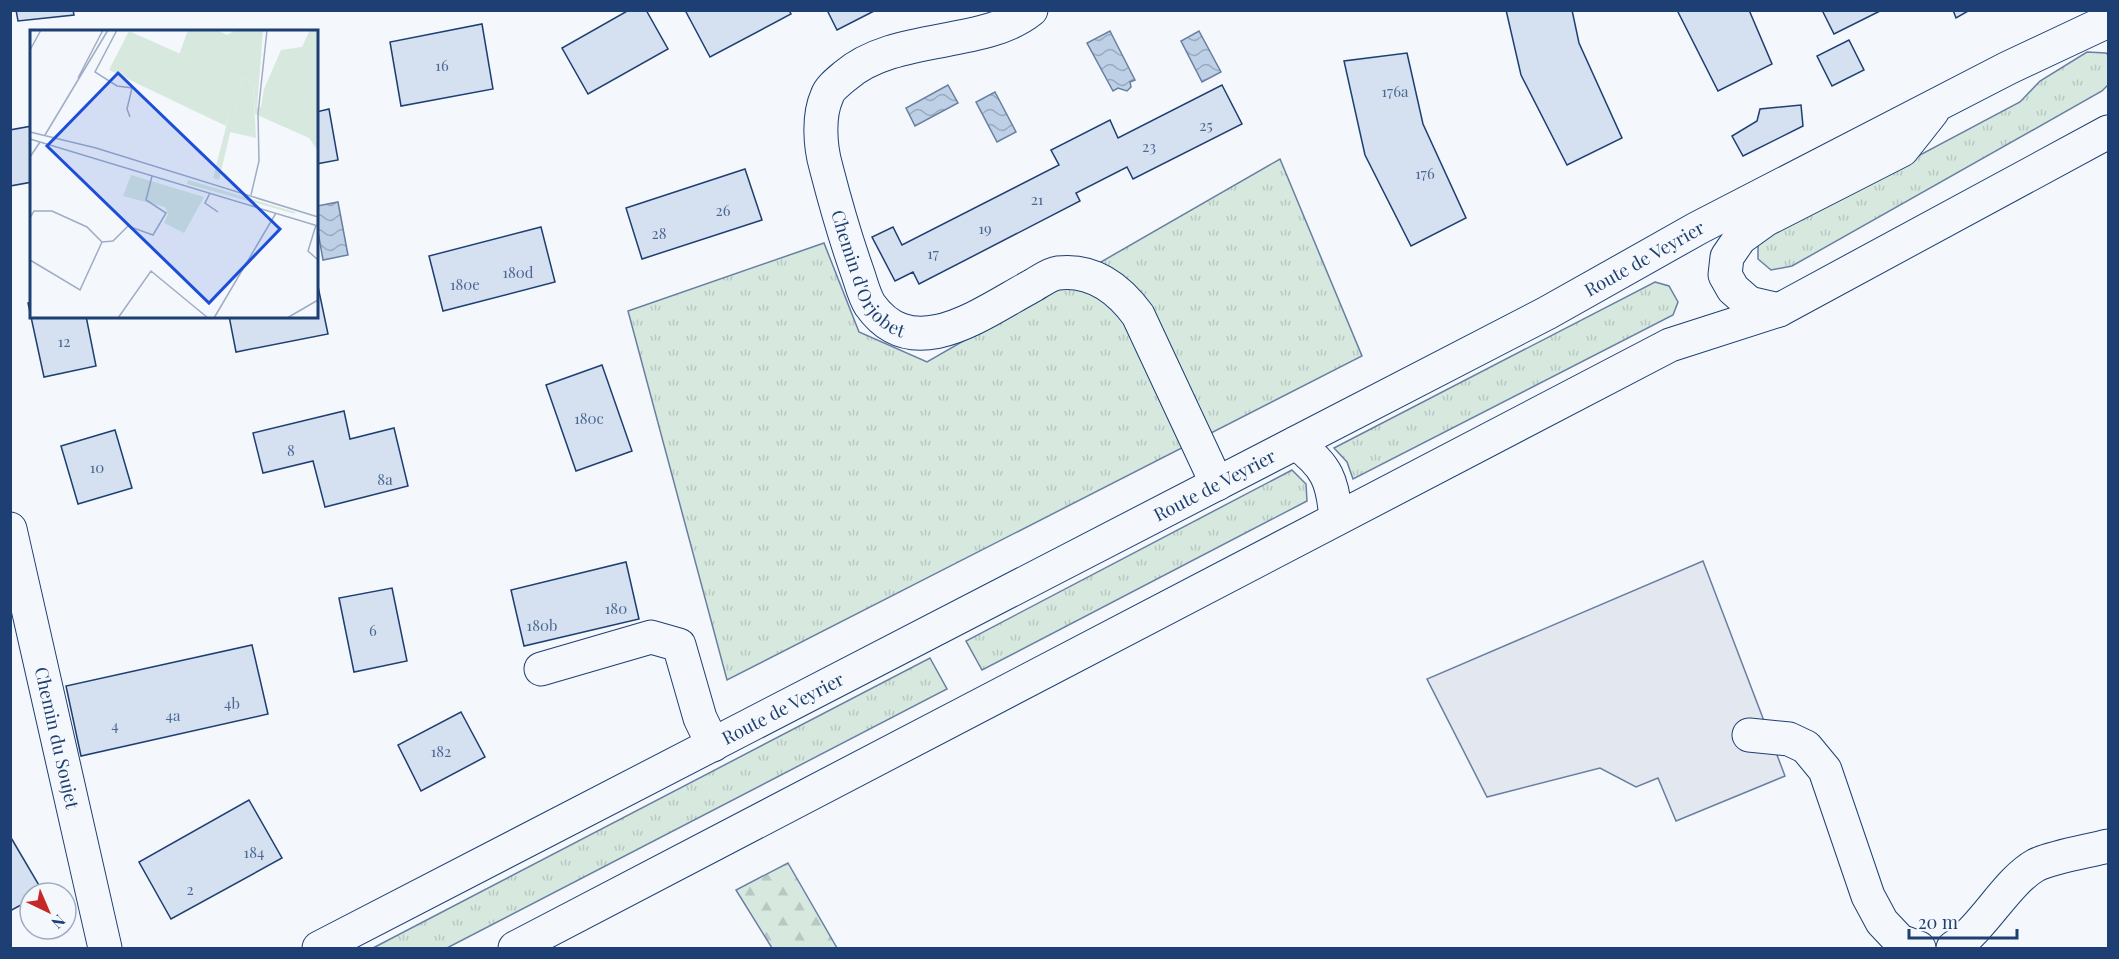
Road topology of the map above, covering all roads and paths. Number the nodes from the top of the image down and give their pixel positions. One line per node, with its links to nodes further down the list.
1 (1031, 10): 7 (main road, Chemin d'Orjobet)
2 (2109, 21): 3 (main road, Route de Veyrier)
3 (1939, 104): 5 (main road); 6 (main road, Route de Veyrier)
4 (2109, 132): 5 (main road)
5 (1779, 310): 8 (main road)
6 (1296, 443): 7 (main road, Route de Veyrier); 8 (main road)
7 (1217, 483): 12 (main road, Route de Veyrier)
8 (1336, 519): 16 (main road)
9 (10, 529): 14 (main road, Chemin du Soujet)
10 (541, 669): 12 (main road)
11 (1749, 735): 17 (main road)
12 (713, 745): 15 (main road, Route de Veyrier)
13 (2109, 846): 18 (main road)
14 (105, 948)
15 (319, 948)
16 (515, 948)
17 (1919, 948)
18 (1953, 948)

